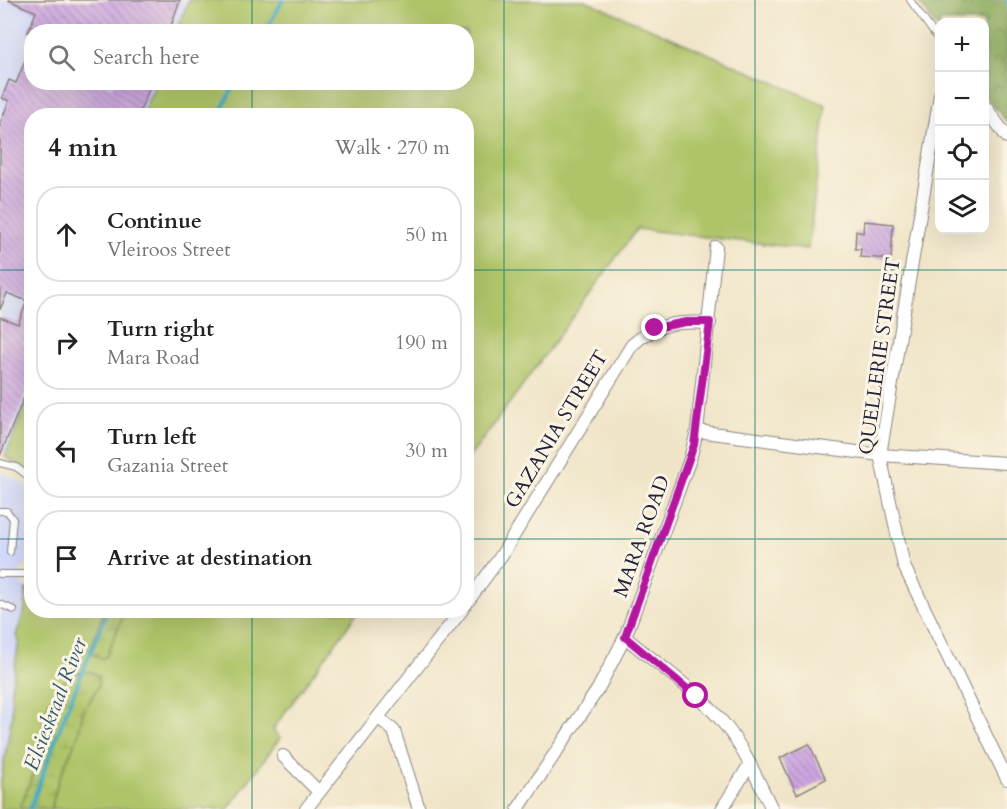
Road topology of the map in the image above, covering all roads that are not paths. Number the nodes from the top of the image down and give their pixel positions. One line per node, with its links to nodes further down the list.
1 (910, 0): 2 (lane)
2 (935, 36)
3 (989, 112): 5 (street)
4 (935, 119): 9 (street, QUELLERIE STREET)
5 (1007, 137)
6 (716, 247): 7 (street, MARA ROAD)
7 (710, 322): 8 (street, MARA ROAD); 17 (street, GAZANIA STREET)
8 (697, 431): 9 (street); 21 (street, MARA ROAD)
9 (880, 455): 11 (street); 25 (street, QUELLERIE STREET)
10 (0, 463): 12 (lane)
11 (1007, 463)
12 (24, 473)
13 (0, 512): 14 (lane)
14 (10, 552)
15 (0, 574): 16 (lane)
16 (24, 574)
17 (474, 593)
18 (0, 604): 19 (lane)
19 (14, 610)
20 (456, 618): 22 (street)
21 (625, 637): 24 (street); 29 (street, MARA ROAD)
22 (378, 717): 26 (street); 28 (street)
23 (284, 756): 26 (street)
24 (750, 764): 30 (street); 31 (street)
25 (1007, 779)
26 (318, 791): 27 (street)
27 (306, 809)
28 (419, 809)
29 (518, 809)
30 (722, 809)
31 (772, 809)

